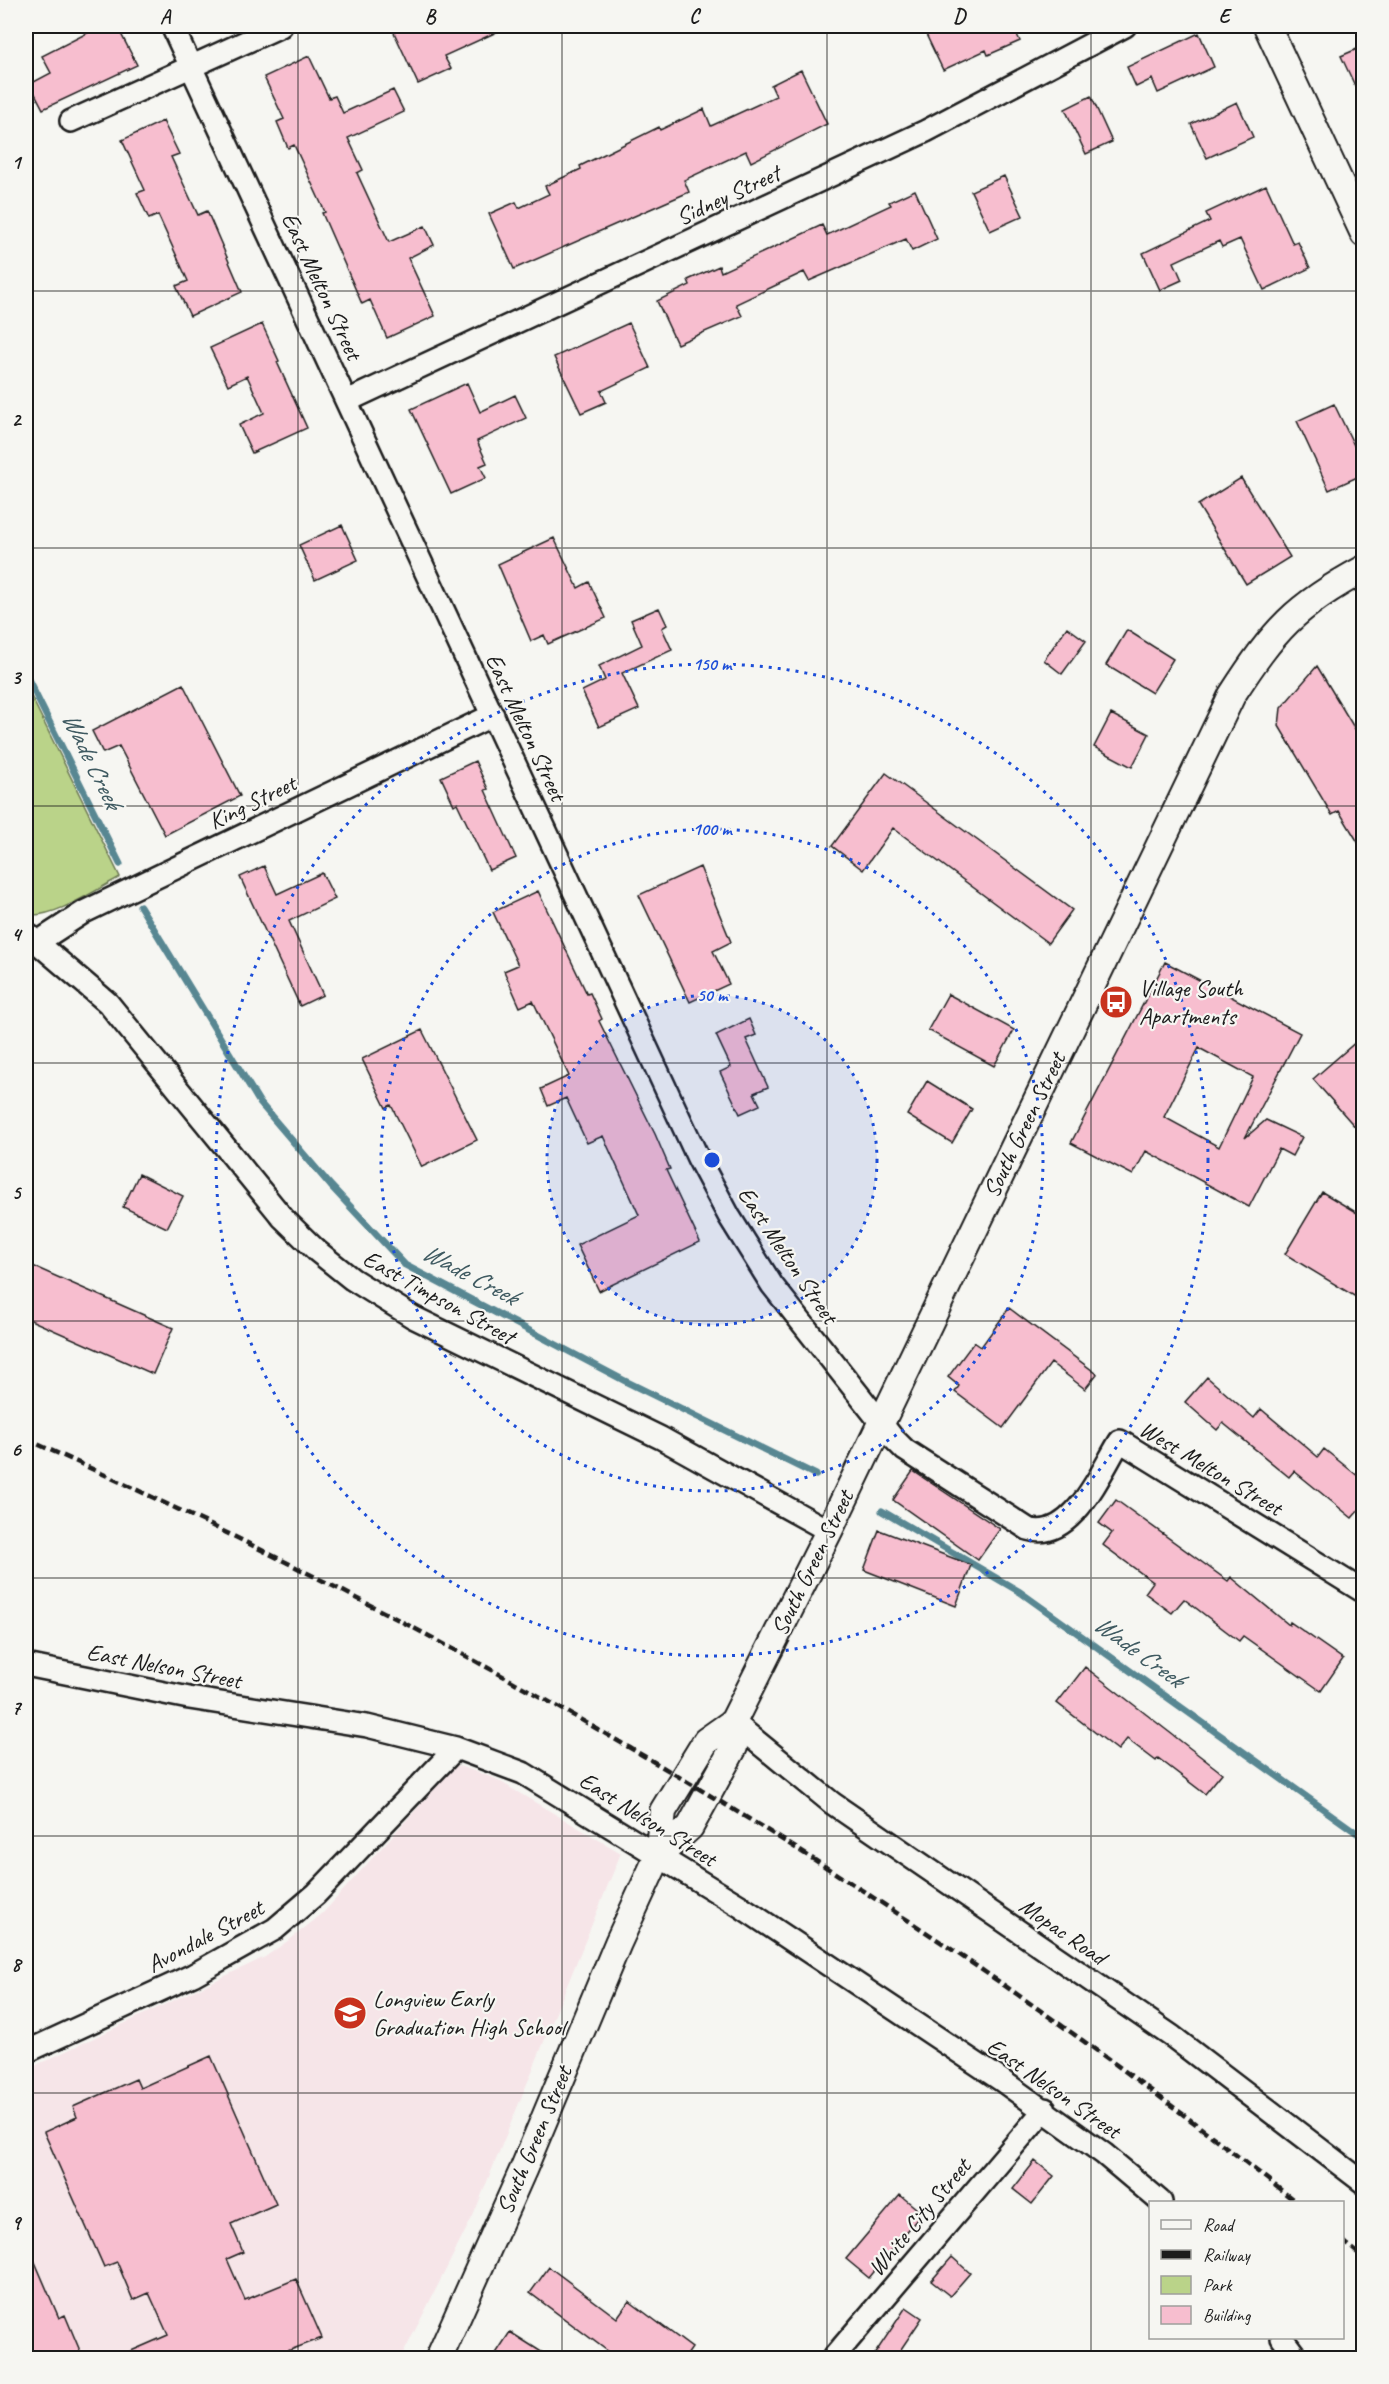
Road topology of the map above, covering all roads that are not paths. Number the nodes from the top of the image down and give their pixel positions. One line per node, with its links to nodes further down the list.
1 (172, 26): 5 (street, East Melton Street)
2 (280, 26): 5 (street)
3 (1125, 26): 8 (street, Sidney Street)
4 (1267, 26): 7 (street)
5 (191, 67): 6 (street); 8 (street, East Melton Street)
6 (71, 122)
7 (1364, 234)
8 (348, 401): 10 (street, East Melton Street)
9 (1364, 569): 12 (street, South Green Street)
10 (493, 715): 11 (street, King Street); 12 (street, East Melton Street)
11 (32, 937): 13 (street, East Timpson Street)
12 (880, 1424): 13 (street, South Green Street); 14 (street, West Melton Street)
13 (829, 1531): 16 (street, South Green Street)
14 (1364, 1592)
15 (26, 1665): 17 (street, East Nelson Street)
16 (733, 1722): 18 (street, South Green Street); 21 (street, Mopac Road)
17 (456, 1748): 18 (street, East Nelson Street); 19 (street, Avondale Street)
18 (658, 1856): 20 (street, East Nelson Street); 24 (street, South Green Street)
19 (26, 2052)
20 (1045, 2109): 22 (street, East Nelson Street); 25 (street, White City Street)
21 (1364, 2183)
22 (1160, 2201)
23 (1283, 2339): 26 (street)
24 (441, 2358)
25 (833, 2358)
26 (1297, 2358)

